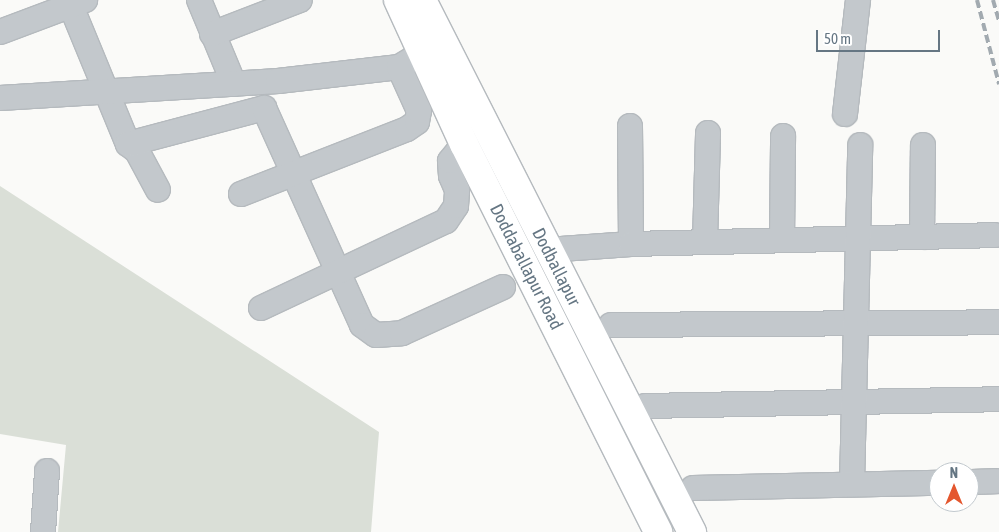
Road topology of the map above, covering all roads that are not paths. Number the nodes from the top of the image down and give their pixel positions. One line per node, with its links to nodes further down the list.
1 (199, 0): 8 (street)
2 (300, 0): 8 (street)
3 (398, 0): 9 (main road, Doddaballapur Road)
4 (422, 0): 32 (main road, Dodballapur)
5 (858, 0): 15 (street)
6 (63, 5): 7 (street); 12 (street)
7 (0, 32)
8 (212, 34): 11 (street)
9 (410, 61): 10 (street); 20 (main road, Doddaballapur Road); 23 (street)
10 (264, 82): 11 (street); 14 (street)
11 (234, 84): 12 (street)
12 (105, 92): 13 (street); 19 (street)
13 (0, 98)
14 (264, 108): 19 (street); 23 (street)
15 (845, 114)
16 (630, 126): 31 (street)
17 (708, 133): 30 (street)
18 (783, 136): 29 (street)
19 (128, 144): 24 (street)
20 (464, 144): 33 (street); 49 (main road, Doddaballapur Road)
21 (860, 145): 28 (street)
22 (923, 146): 27 (street)
23 (295, 174): 25 (street); 33 (street)
24 (158, 190)
25 (241, 194)
26 (995, 235): 27 (street)
27 (922, 237): 28 (street)
28 (858, 238): 29 (street); 36 (street)
29 (782, 240): 30 (street)
30 (705, 242): 31 (street)
31 (631, 244): 32 (street)
32 (547, 250): 50 (main road, Dodballapur)
33 (339, 270): 34 (street); 35 (street)
34 (503, 287)
35 (261, 308)
36 (856, 322): 37 (street); 38 (street); 40 (street)
37 (999, 322)
38 (611, 325)
39 (999, 399): 40 (street)
40 (854, 402): 41 (street); 46 (street)
41 (645, 406)
42 (46, 471): 48 (street)
43 (979, 482): 44 (street)
44 (996, 482)
45 (929, 483): 46 (street)
46 (852, 484): 47 (street)
47 (693, 488)
48 (42, 532)
49 (658, 532)
50 (692, 532)

